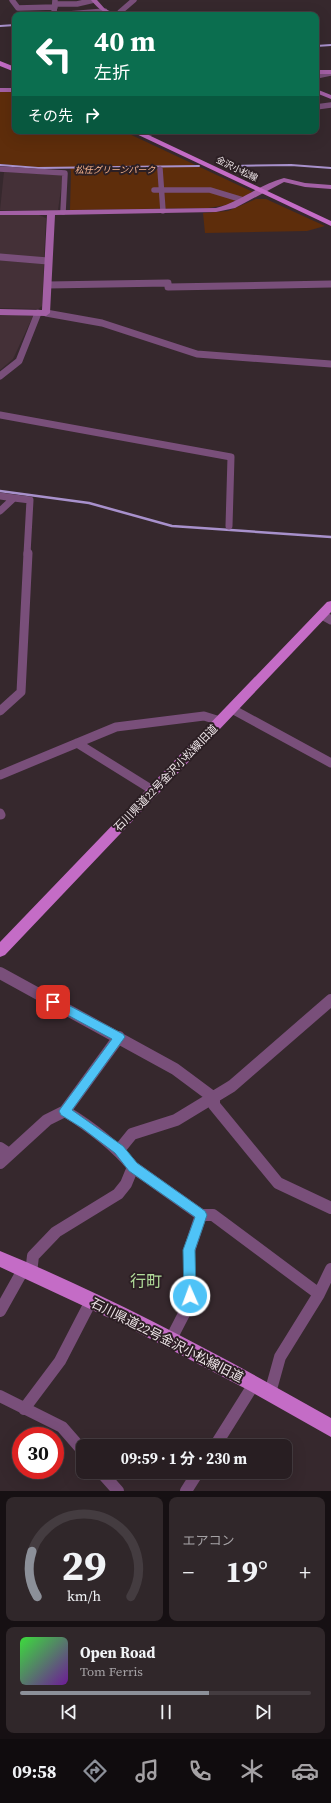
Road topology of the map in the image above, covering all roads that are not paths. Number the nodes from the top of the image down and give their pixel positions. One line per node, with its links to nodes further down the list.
1 (8, 0): 2 (street)
2 (12, 0): 3 (street); 6 (street)
3 (15, 0)
4 (96, 0): 6 (street); 7 (street)
5 (134, 0): 10 (street)
6 (56, 4)
7 (105, 11): 8 (street); 9 (street)
8 (93, 12)
9 (109, 12)
10 (120, 12)
11 (0, 63): 13 (main road)
12 (0, 68): 16 (main road)
13 (12, 69)
14 (319, 72): 15 (street)
15 (331, 73): 17 (street)
16 (12, 74)
17 (319, 75)
18 (0, 90): 19 (street)
19 (12, 90)
20 (319, 92): 21 (street)
21 (331, 97)
22 (331, 105): 23 (street)
23 (319, 107)
24 (141, 134): 29 (main road, 金沢小松線)
25 (154, 134): 29 (main road, 金沢小松線)
26 (0, 169): 34 (street)
27 (160, 169): 31 (street)
28 (331, 187): 29 (street)
29 (263, 189): 32 (street); 37 (main road, 金沢小松線); 38 (main road, 金沢小松線)
30 (154, 190): 31 (street)
31 (162, 190): 32 (street); 33 (street)
32 (243, 200): 33 (street)
33 (163, 211): 34 (street)
34 (64, 212): 36 (street)
35 (0, 213): 36 (street)
36 (51, 213): 40 (street)
37 (331, 217)
38 (331, 224)
39 (0, 257): 40 (street)
40 (48, 261): 42 (street)
41 (331, 284): 42 (street)
42 (48, 285): 44 (street)
43 (0, 312): 44 (street)
44 (42, 313): 45 (street); 46 (street)
45 (331, 364)
46 (0, 376)
47 (0, 415): 51 (street)
48 (0, 496): 49 (street)
49 (14, 498): 50 (street); 55 (street)
50 (0, 511)
51 (229, 526)
52 (331, 605): 53 (main road, 石川県道22号金沢小松線旧道)
53 (326, 617): 54 (main road, 石川県道22号金沢小松線旧道)
54 (232, 709): 56 (main road, 石川県道22号金沢小松線旧道); 58 (street)
55 (0, 711)
56 (220, 721): 57 (street); 60 (main road, 石川県道22号金沢小松線旧道)
57 (77, 743): 59 (street); 60 (street)
58 (331, 763)
59 (0, 775)
60 (154, 791): 61 (main road, 石川県道22号金沢小松線旧道)
61 (0, 950)
62 (0, 973): 64 (street)
63 (331, 1000): 65 (street)
64 (119, 1037): 65 (street); 66 (street)
65 (214, 1098): 67 (street); 71 (street)
66 (65, 1111): 67 (street); 68 (street)
67 (119, 1150): 70 (street)
68 (5, 1151): 69 (street)
69 (0, 1163)
70 (133, 1167): 72 (street); 75 (street)
71 (331, 1208)
72 (201, 1215): 76 (street); 79 (street)
73 (0, 1259): 75 (main road, 石川県道22号金沢小松線旧道)
74 (331, 1269): 76 (street)
75 (27, 1272): 77 (main road, 石川県道22号金沢小松線旧道); 78 (street)
76 (319, 1294): 81 (street)
77 (91, 1301): 79 (main road, 石川県道22号金沢小松線旧道); 83 (street)
78 (0, 1311)
79 (170, 1340): 80 (main road, 石川県道22号金沢小松線旧道)
80 (254, 1384): 81 (main road, 石川県道22号金沢小松線旧道); 85 (street)
81 (270, 1393): 84 (main road, 石川県道22号金沢小松線旧道)
82 (0, 1396): 83 (street)
83 (24, 1409): 86 (street)
84 (331, 1428)
85 (219, 1439)
86 (76, 1443)
87 (107, 1479): 89 (street)
88 (194, 1479): 90 (street)
89 (118, 1491)
90 (186, 1491)

